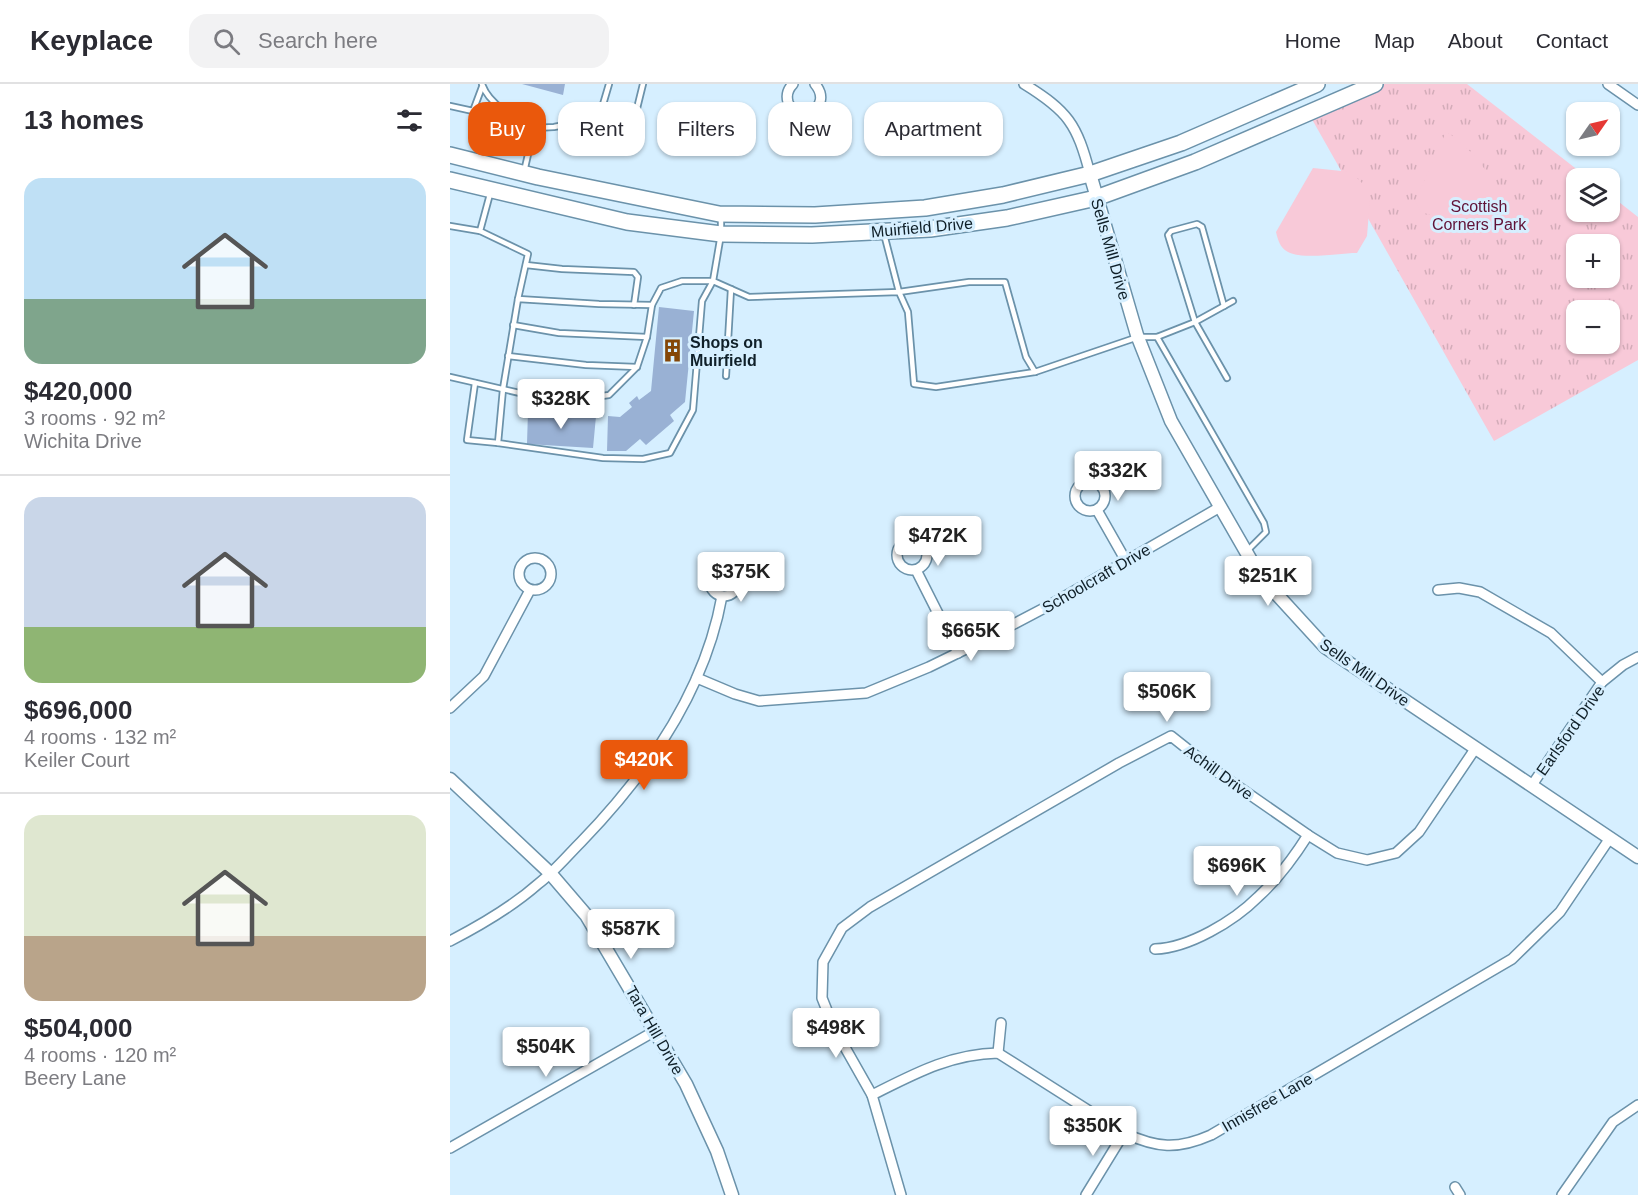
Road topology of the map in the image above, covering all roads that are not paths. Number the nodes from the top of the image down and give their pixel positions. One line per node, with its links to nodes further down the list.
1 (609, 84): 11 (lane)
2 (643, 84): 12 (lane)
3 (793, 84): 4 (street)
4 (815, 84)
5 (1024, 84): 18 (street)
6 (1317, 84): 18 (main road, Muirfield Drive)
7 (1375, 84): 21 (main road, Muirfield Drive)
8 (1608, 84): 13 (street)
9 (482, 86): 10 (lane); 14 (lane)
10 (496, 102)
11 (604, 102)
12 (639, 102)
13 (1637, 102)
14 (450, 106)
15 (450, 155): 17 (main road, Muirfield Drive)
16 (528, 156): 17 (lane)
17 (524, 173): 22 (main road, Muirfield Drive)
18 (1090, 174): 21 (street, Sells Mill Drive); 22 (main road, Muirfield Drive)
19 (450, 180): 20 (main road, Muirfield Drive)
20 (491, 190): 24 (lane); 26 (main road, Muirfield Drive)
21 (1096, 198): 25 (main road, Muirfield Drive); 40 (street, Sells Mill Drive)
22 (722, 214): 26 (lane)
23 (450, 226): 24 (lane)
24 (480, 231): 27 (lane)
25 (883, 231): 26 (main road, Muirfield Drive); 30 (lane)
26 (721, 234): 28 (lane)
27 (526, 265): 31 (lane); 33 (lane)
28 (713, 281): 29 (lane); 34 (lane); 49 (lane)
29 (731, 289): 30 (lane); 44 (lane)
30 (899, 292): 43 (lane); 43 (lane)
31 (518, 299): 33 (lane); 37 (lane)
32 (1233, 301): 35 (lane)
33 (634, 304): 34 (lane)
34 (652, 305): 38 (lane)
35 (1224, 306): 36 (lane); 36 (lane)
36 (1195, 322): 39 (lane); 46 (lane)
37 (513, 324): 38 (lane); 41 (lane)
38 (647, 337): 42 (lane)
39 (1157, 337): 40 (lane); 52 (lane)
40 (1137, 338): 43 (lane); 50 (street, Sells Mill Drive)
41 (508, 356): 42 (lane); 48 (lane)
42 (637, 367): 48 (lane)
43 (1035, 372)
44 (726, 376)
45 (450, 378): 47 (lane)
46 (1227, 378)
47 (475, 383): 48 (lane); 49 (lane)
48 (502, 389): 49 (lane)
49 (498, 443)
50 (1220, 507): 52 (street, Sells Mill Drive); 53 (street, Schoolcraft Drive)
51 (1097, 510): 53 (street)
52 (1246, 552): 63 (street, Sells Mill Drive)
53 (1126, 561): 58 (street, Schoolcraft Drive)
54 (916, 570): 58 (street)
55 (530, 590): 62 (street)
56 (1438, 590): 61 (street)
57 (722, 596): 60 (street)
58 (958, 653): 60 (street, Schoolcraft Drive)
59 (1638, 657): 61 (street, Earlsford Drive)
60 (697, 678): 69 (street)
61 (1602, 682): 65 (street, Earlsford Drive)
62 (450, 708)
63 (1475, 748): 65 (street, Sells Mill Drive); 66 (street, Achill Drive)
64 (450, 779): 69 (street, Tara Hill Drive)
65 (1532, 784): 67 (street, Sells Mill Drive)
66 (1308, 835): 71 (street); 75 (street, Achill Drive)
67 (1610, 838): 68 (street, Sells Mill Drive); 77 (street, Innisfree Lane)
68 (1638, 857)
69 (550, 873): 70 (street); 73 (street, Tara Hill Drive)
70 (450, 941)
71 (1155, 949)
72 (1001, 1023): 74 (street)
73 (655, 1031): 78 (street); 79 (street, Tara Hill Drive)
74 (998, 1053): 75 (street); 77 (street, Innisfree Lane)
75 (872, 1095): 80 (street)
76 (1638, 1105): 82 (street)
77 (1124, 1133): 81 (street)
78 (450, 1148)
79 (732, 1195)
80 (901, 1195)
81 (1086, 1195)
82 (1562, 1195)

